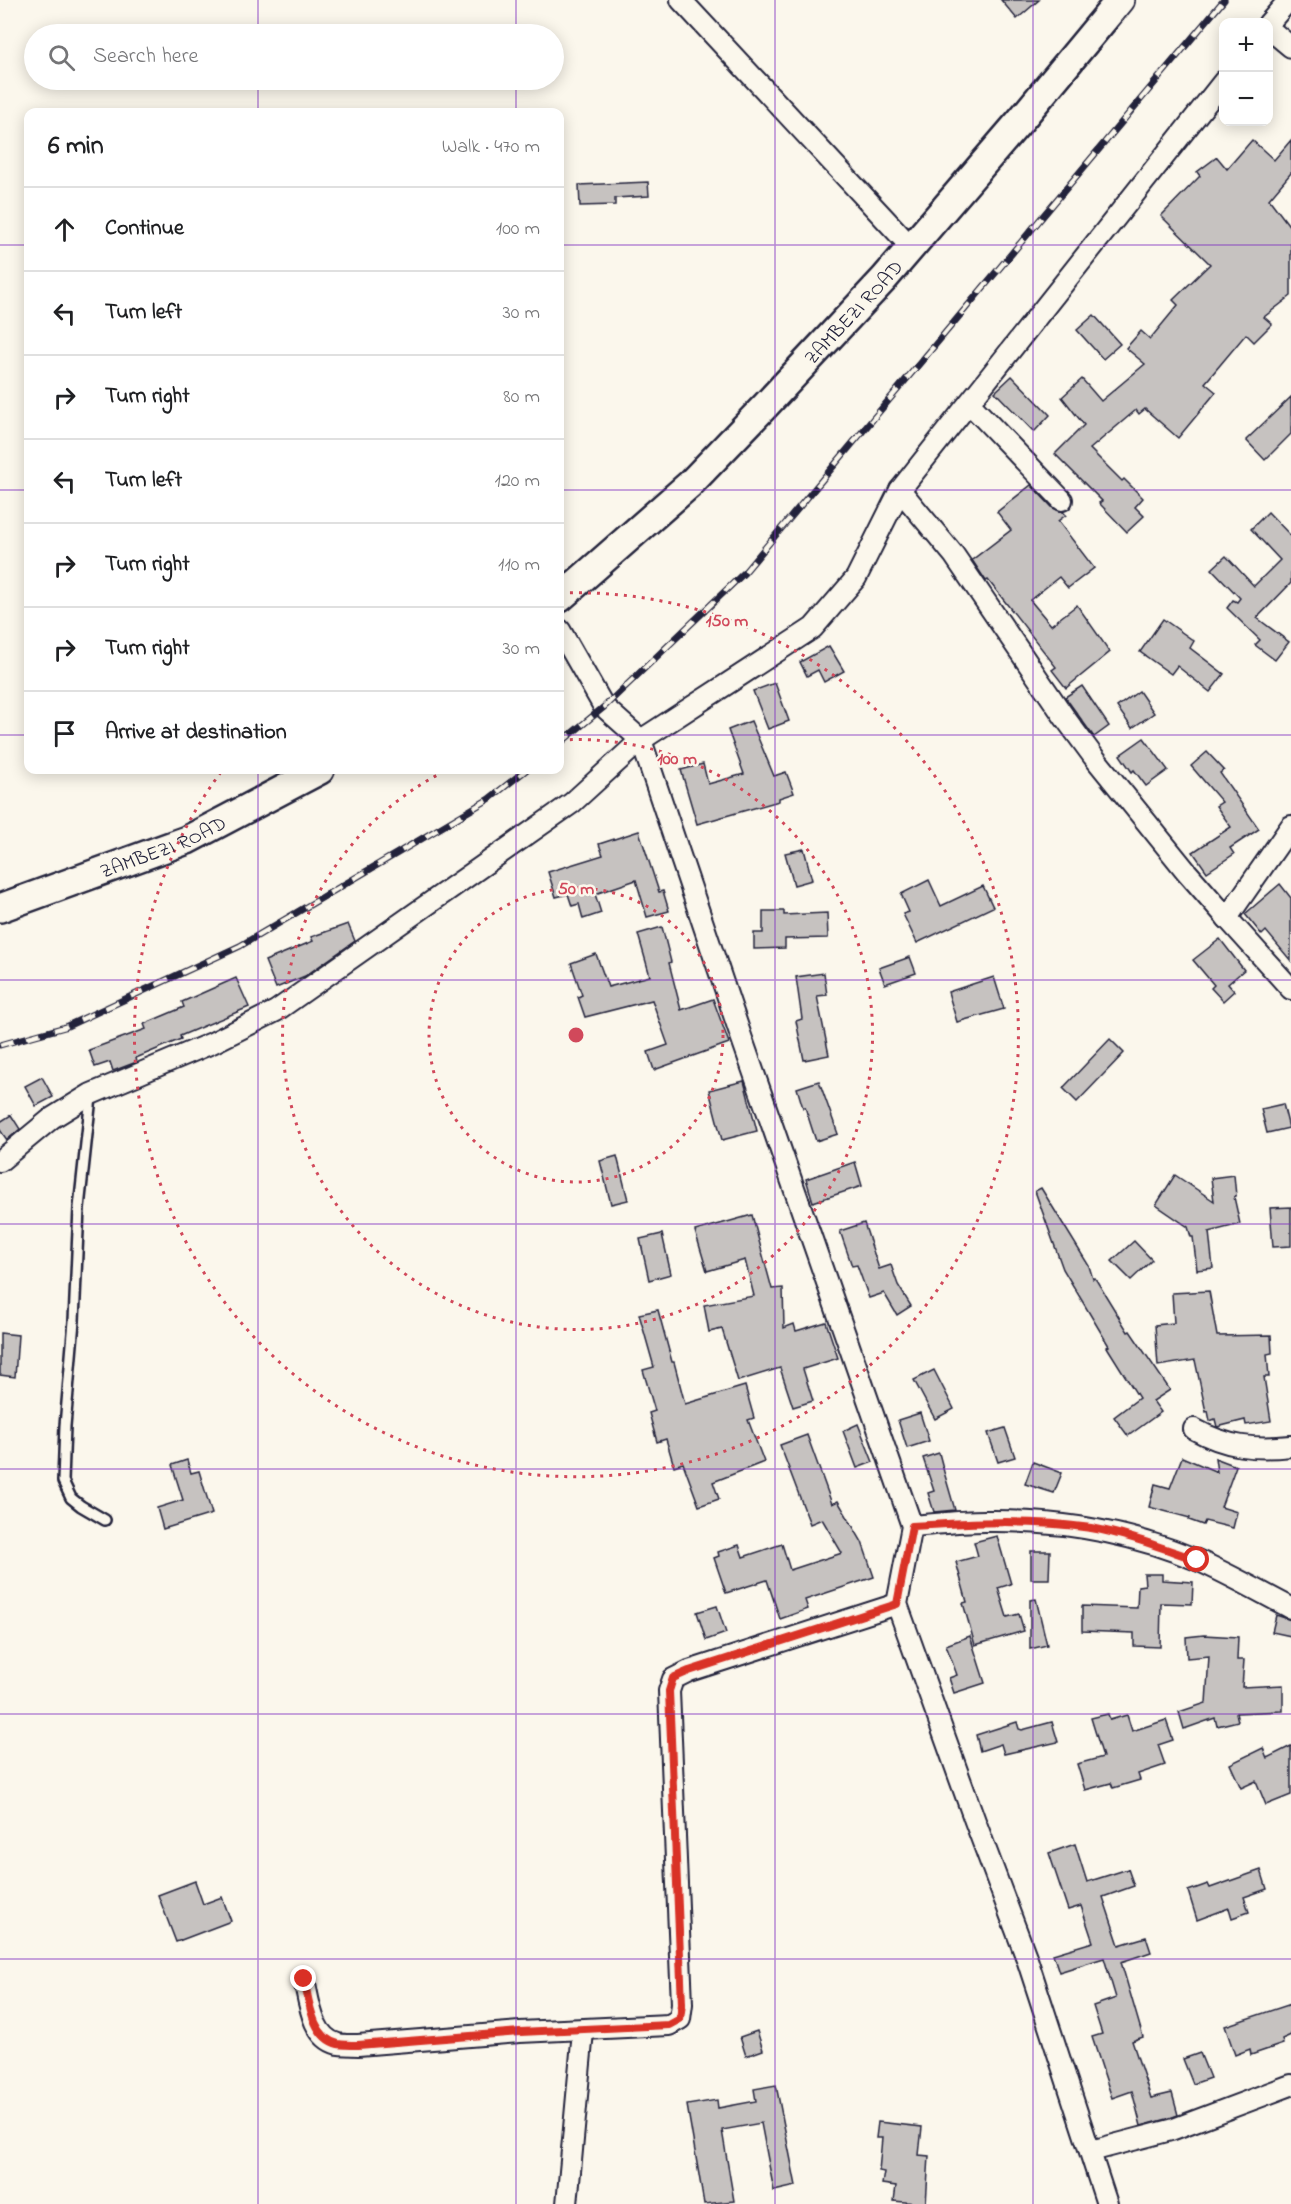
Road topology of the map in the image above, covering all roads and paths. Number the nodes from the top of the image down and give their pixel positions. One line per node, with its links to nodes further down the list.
1 (681, 0): 8 (street)
2 (1120, 0): 8 (main road, ZAMBEZI ROAD)
3 (1289, 0): 4 (street)
4 (1273, 21)
5 (1273, 30): 6 (street)
6 (1291, 47)
7 (1219, 87): 9 (street)
8 (911, 247): 12 (main road, ZAMBEZI ROAD)
9 (970, 404): 10 (street); 11 (street)
10 (900, 490): 14 (street); 18 (street)
11 (1062, 500)
12 (564, 594)
13 (564, 637): 14 (street)
14 (641, 740): 20 (street); 25 (street)
15 (312, 774): 17 (main road, ZAMBEZI ROAD)
16 (1291, 826): 18 (street)
17 (0, 908)
18 (1227, 918): 19 (street)
19 (1291, 989)
20 (91, 1094): 21 (street); 24 (lane)
21 (0, 1161)
22 (1194, 1429): 23 (street)
23 (1291, 1446)
24 (105, 1520)
25 (912, 1526): 26 (street); 27 (street)
26 (897, 1604): 29 (street); 31 (street)
27 (1291, 1608)
28 (304, 1979): 29 (street)
29 (583, 2031): 32 (street)
30 (1291, 2085): 31 (street)
31 (1091, 2151): 33 (street)
32 (567, 2204)
33 (1107, 2204)

